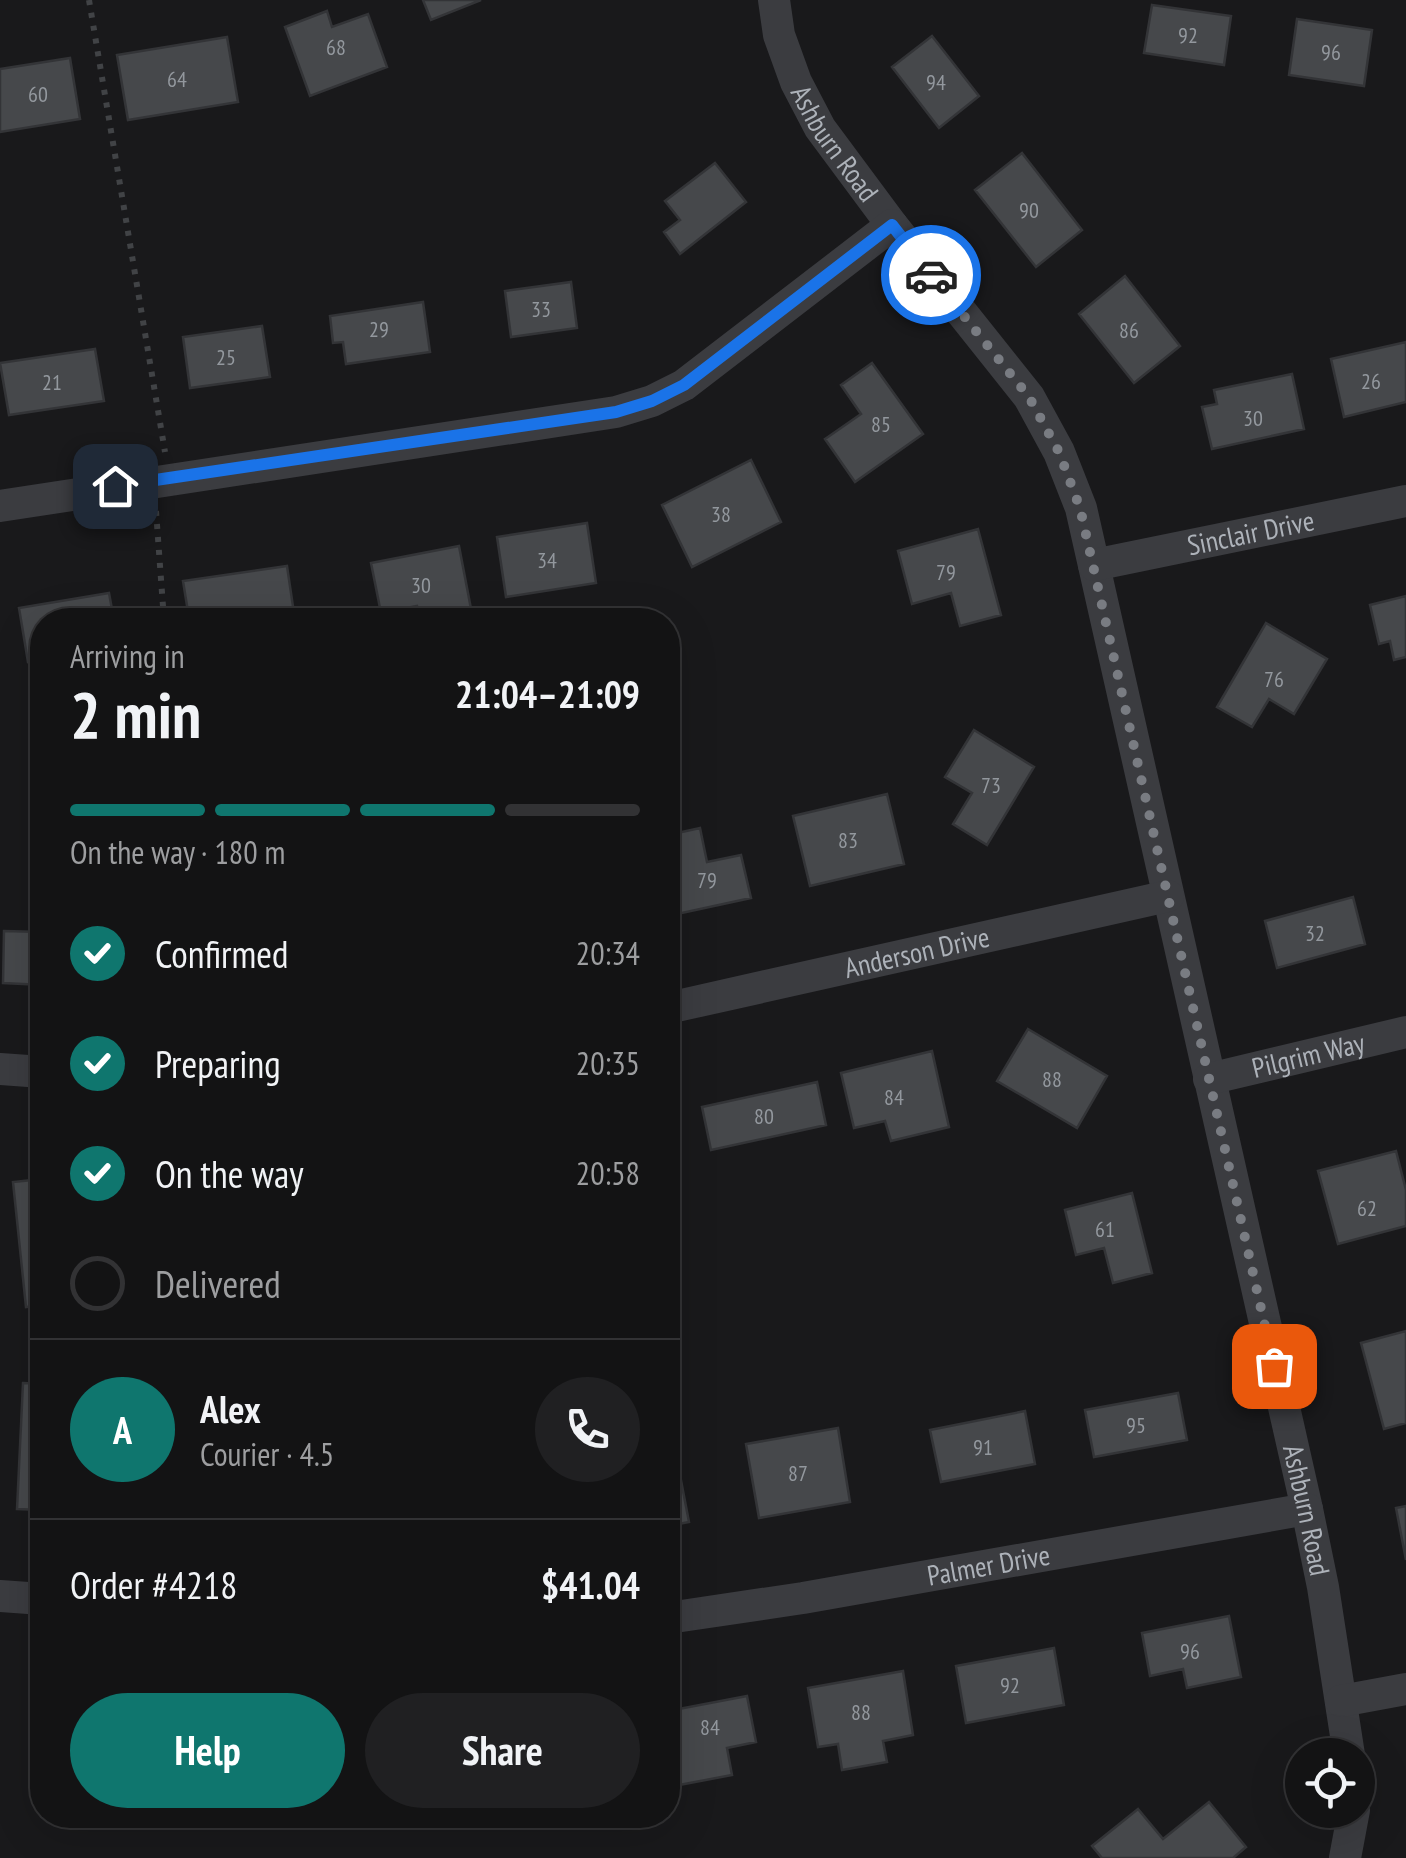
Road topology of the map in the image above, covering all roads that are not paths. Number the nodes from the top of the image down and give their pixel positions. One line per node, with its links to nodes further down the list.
1 (774, 0): 2 (street, Ashburn Road)
2 (892, 225): 4 (street); 5 (street, Ashburn Road)
3 (1406, 500): 5 (street, Sinclair Drive)
4 (0, 506)
5 (1094, 565): 6 (street, Ashburn Road)
6 (1168, 896): 7 (street, Anderson Drive); 11 (street, Ashburn Road)
7 (680, 1005)
8 (1406, 1032): 11 (street, Pilgrim Way)
9 (0, 1069): 10 (street)
10 (30, 1071)
11 (1209, 1079): 12 (street, Ashburn Road)
12 (1307, 1510): 15 (street, Palmer Drive); 17 (street, Ashburn Road)
13 (0, 1596): 14 (street)
14 (30, 1597)
15 (680, 1616)
16 (1406, 1689): 17 (street)
17 (1341, 1700): 18 (street, Ashburn Road)
18 (1347, 1738)
19 (1351, 1828): 20 (street)
20 (1345, 1858)

